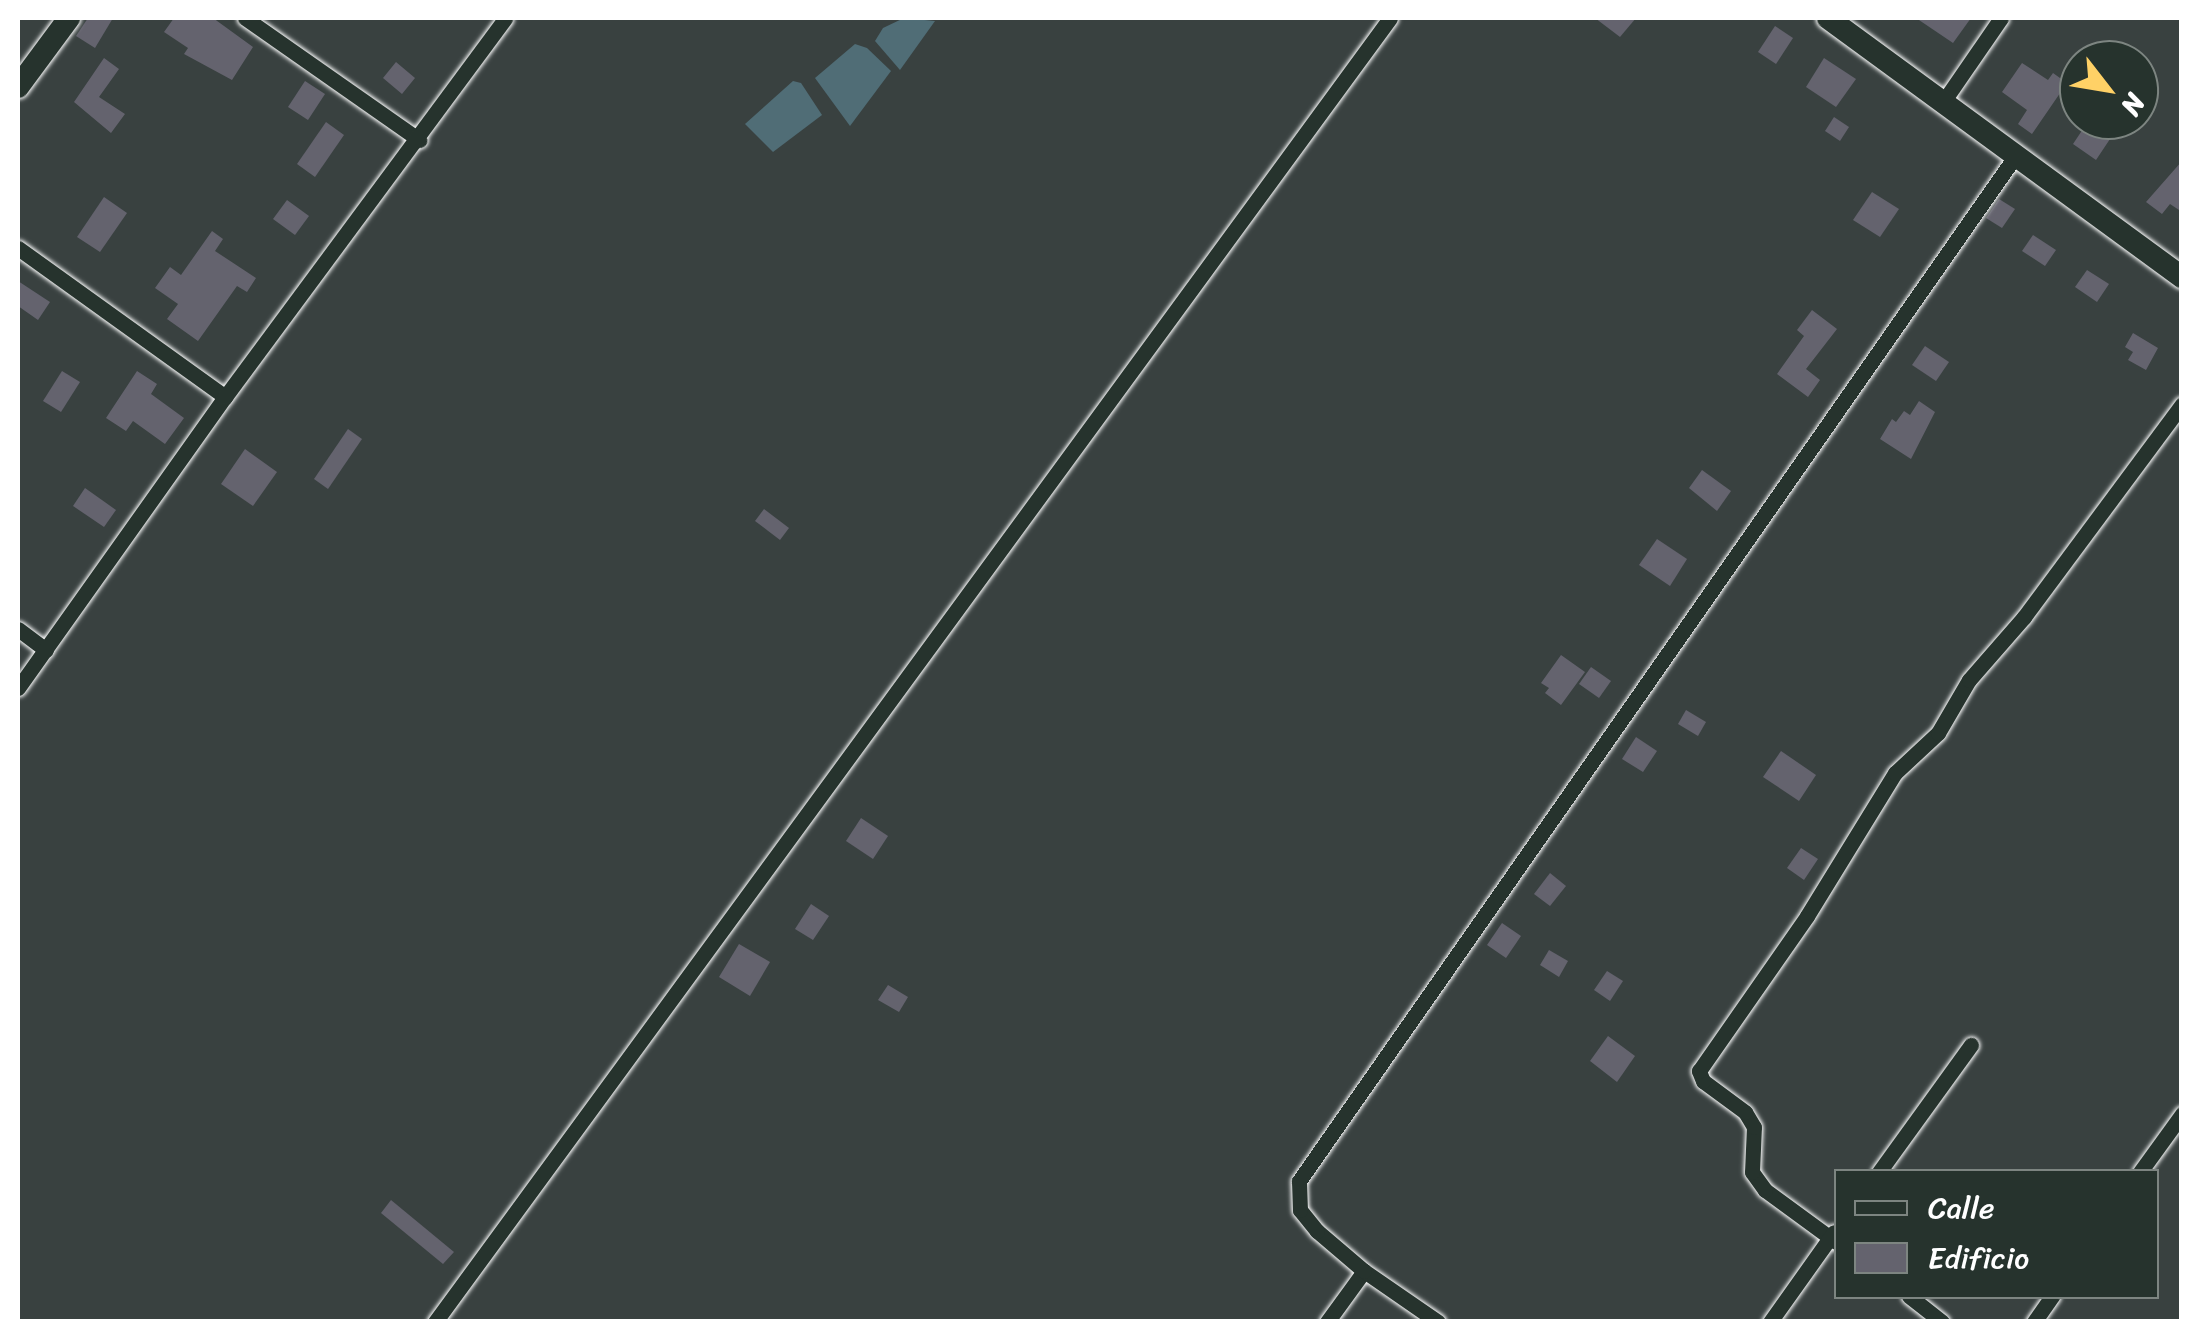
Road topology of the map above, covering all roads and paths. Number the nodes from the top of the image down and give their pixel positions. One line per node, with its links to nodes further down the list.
1 (68, 18): 7 (main road)
2 (245, 18): 9 (street)
3 (506, 18): 9 (street)
4 (1390, 18): 27 (street)
5 (1828, 18): 8 (main road)
6 (2001, 18): 8 (street)
7 (18, 87)
8 (1943, 102): 10 (main road)
9 (419, 140): 13 (street)
10 (2016, 155): 12 (main road); 24 (street)
11 (18, 248): 13 (street)
12 (2182, 277)
13 (225, 397): 16 (street)
14 (2182, 404): 22 (street)
15 (18, 629): 16 (street)
16 (46, 650): 17 (street)
17 (18, 688)
18 (1971, 1045): 20 (street)
19 (2182, 1114): 21 (street)
20 (1881, 1169)
21 (2142, 1169)
22 (1834, 1235)
23 (1834, 1237): 30 (street)
24 (1364, 1271): 28 (street); 29 (street)
25 (1913, 1299): 31 (street)
26 (2050, 1299): 32 (street)
27 (435, 1322)
28 (1327, 1322)
29 (1438, 1322)
30 (1770, 1322)
31 (1942, 1322)
32 (2034, 1322)

